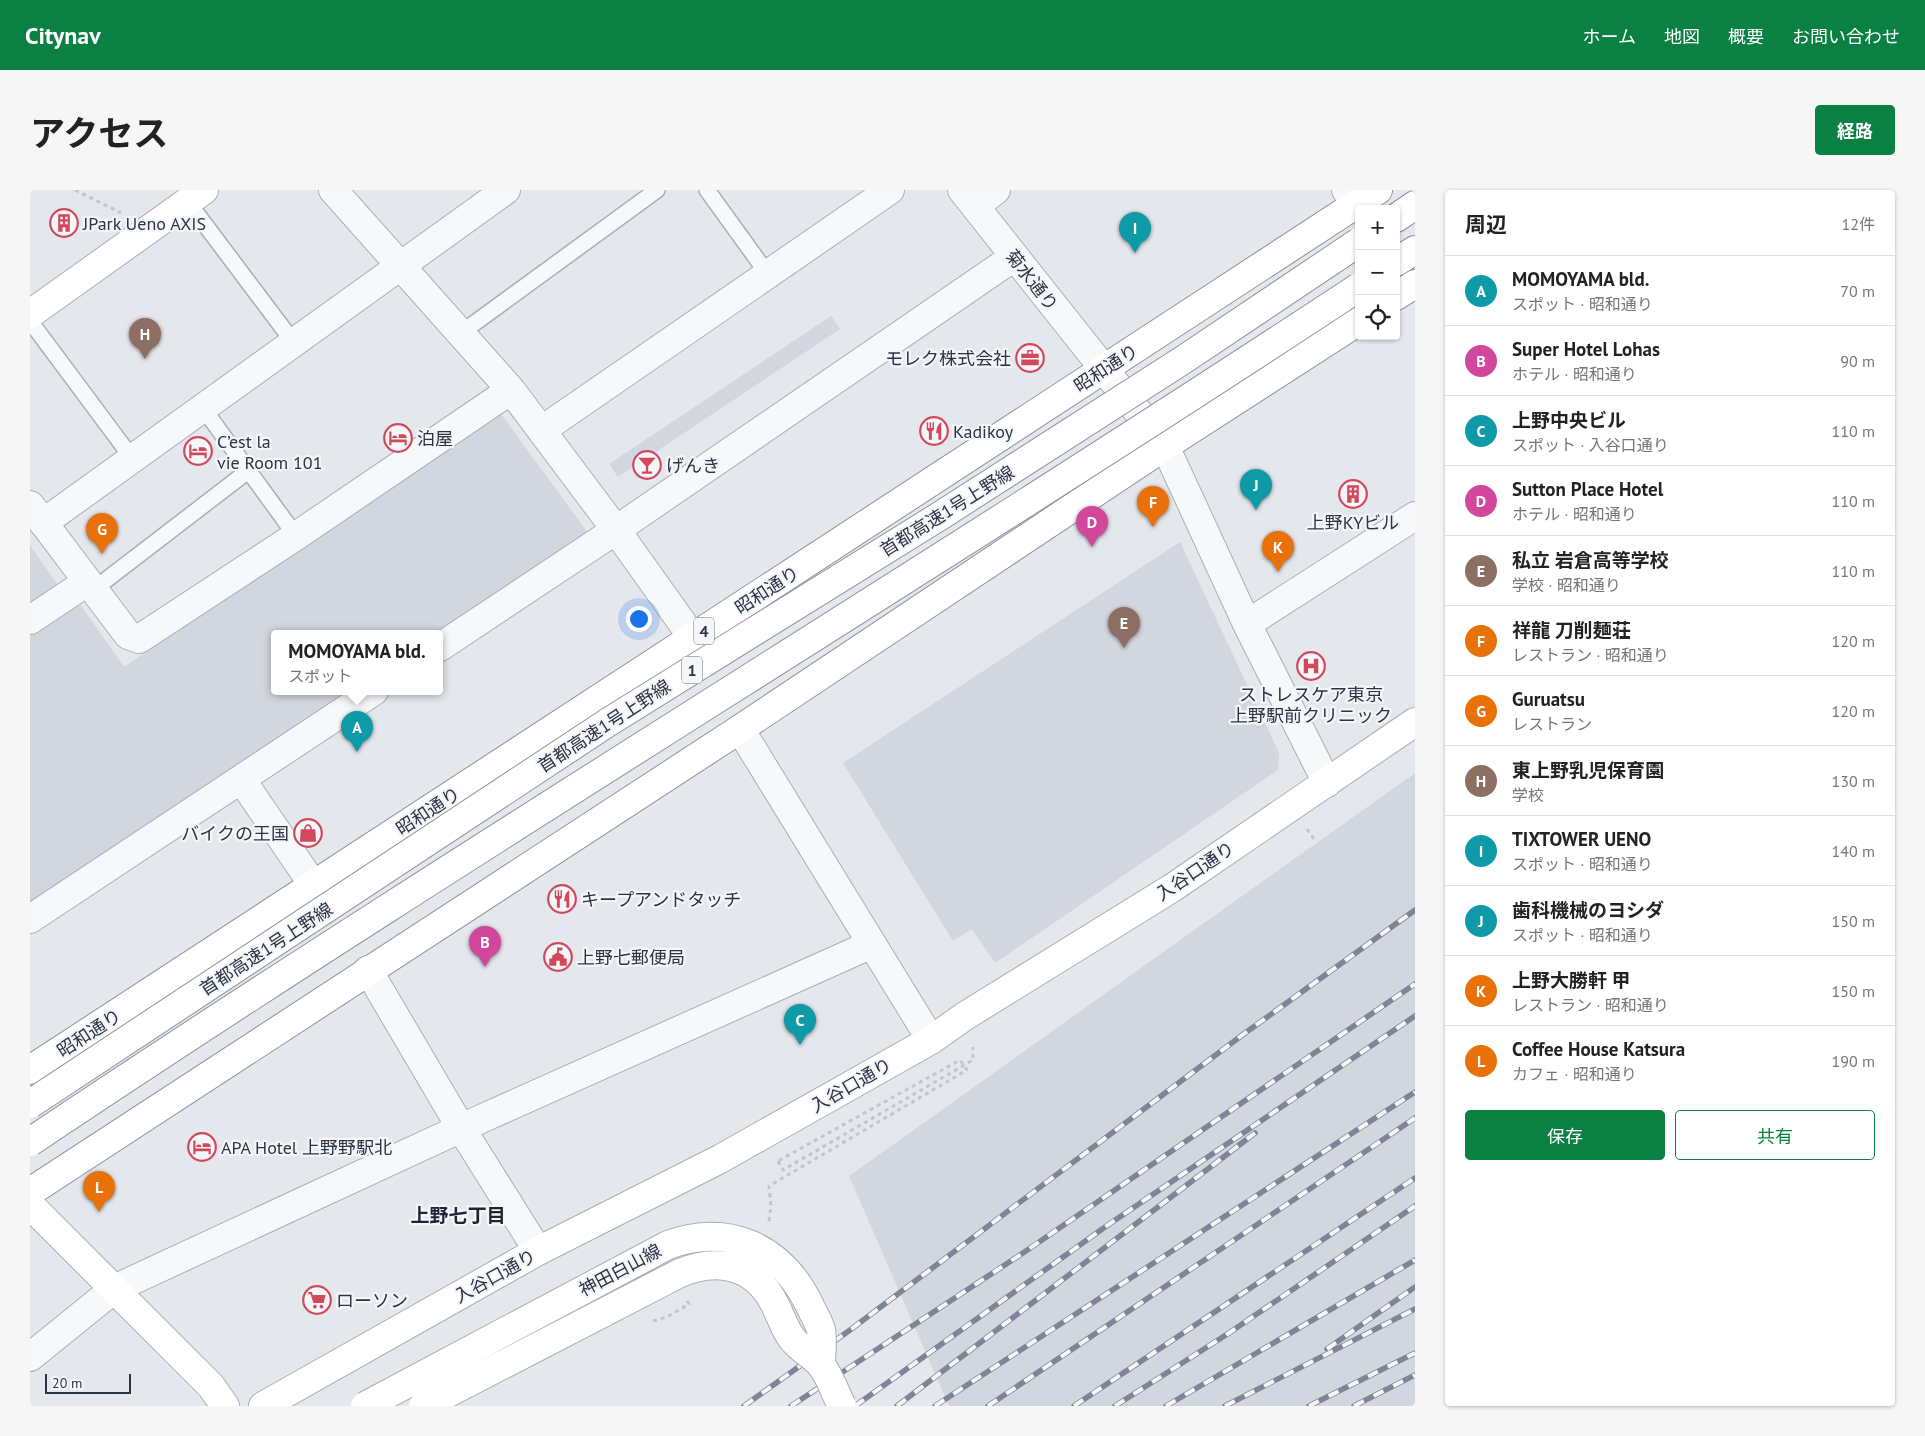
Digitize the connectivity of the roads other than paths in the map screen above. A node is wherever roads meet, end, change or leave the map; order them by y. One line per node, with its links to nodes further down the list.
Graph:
1 (333, 190): 17 (street)
2 (506, 190): 17 (street)
3 (657, 190): 25 (lane)
4 (707, 190): 18 (lane)
5 (890, 190): 18 (street)
6 (996, 190): 10 (street)
7 (1378, 190): 9 (main road, 昭和通り / 4)
8 (196, 196): 22 (main road); 26 (lane)
9 (1351, 197): 27 (main road, 昭和通り / 4)
10 (968, 198): 15 (street, 菊水通り)
11 (1415, 206): 12 (main road)
12 (1400, 215)
13 (1355, 245): 54 (main road, 首都高速1号上野線 / 1, bridge)
14 (1415, 250): 16 (main road)
15 (1014, 256): 27 (street, 菊水通り); 36 (street)
16 (1400, 259)
17 (402, 266): 25 (street); 26 (street)
18 (768, 273): 30 (street)
19 (1415, 284): 21 (main road)
20 (1355, 290): 56 (main road, 首都高速1号上野線 / 1, bridge)
21 (1398, 295)
22 (30, 314)
23 (30, 321): 32 (lane)
24 (1355, 324): 31 (main road)
25 (461, 332): 28 (street)
26 (294, 343): 29 (street)
27 (1103, 370): 31 (street, 菊水通り); 41 (main road, 昭和通り / 4)
28 (511, 390): 30 (street); 37 (street)
29 (203, 408): 32 (street); 33 (lane)
30 (542, 430): 36 (street)
31 (1165, 446): 40 (street, 菊水通り); 45 (main road)
32 (132, 458): 34 (street)
33 (248, 471): 37 (lane); 38 (lane)
34 (37, 514): 38 (street)
35 (1415, 516): 40 (street)
36 (616, 530): 41 (street); 42 (street)
37 (296, 536): 38 (street)
38 (90, 586): 39 (street)
39 (30, 620)
40 (1248, 624): 47 (street, 菊水通り)
41 (693, 638): 48 (main road, 昭和通り / 4)
42 (443, 645)
43 (368, 695): 46 (street)
44 (1415, 722): 47 (main road, 入谷口通り)
45 (740, 730): 50 (street); 51 (main road)
46 (241, 779): 48 (street); 49 (street)
47 (1327, 783): 52 (main road, 入谷口通り)
48 (314, 886): 53 (main road, 昭和通り / 4)
49 (30, 919)
50 (872, 944): 52 (street); 55 (street)
51 (368, 970): 55 (street); 57 (main road)
52 (931, 1040): 59 (main road, 入谷口通り)
53 (30, 1070)
54 (30, 1104)
55 (461, 1128): 59 (street); 60 (street)
56 (30, 1142)
57 (30, 1192)
58 (30, 1205): 60 (main road)
59 (538, 1251): 64 (main road, 入谷口通り)
60 (114, 1289): 61 (street); 63 (main road)
61 (30, 1357)
62 (821, 1365): 65 (main road, 神田白山線, bridge); 66 (main road, 神田白山線, bridge); 67 (main road, 神田白山線, bridge)
63 (225, 1406)
64 (263, 1406)
65 (364, 1406)
66 (423, 1406)
67 (842, 1406)

